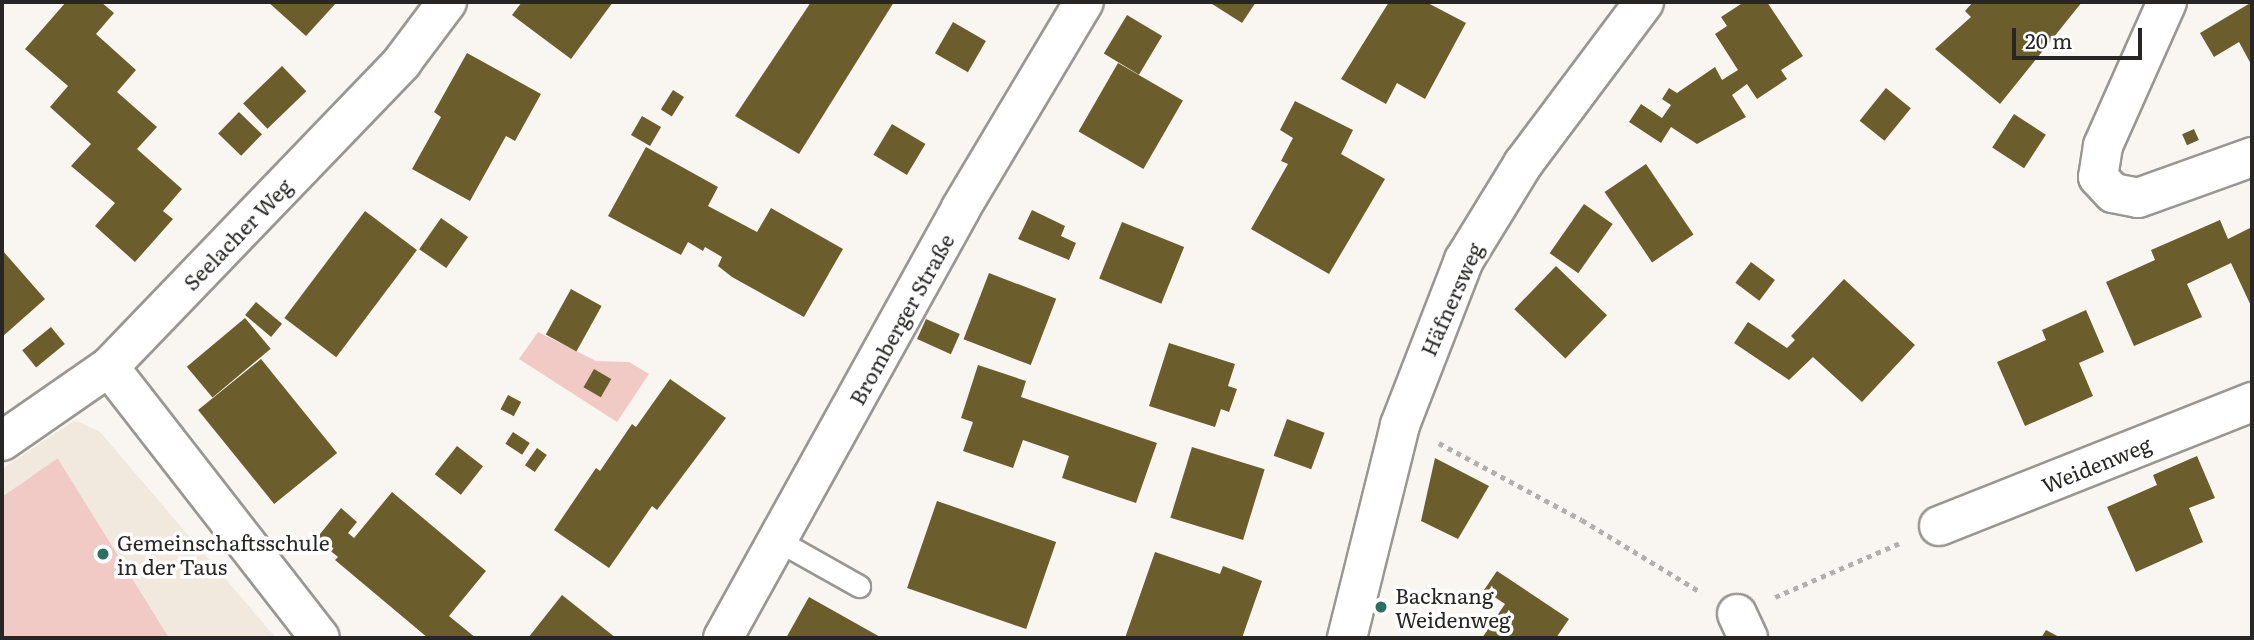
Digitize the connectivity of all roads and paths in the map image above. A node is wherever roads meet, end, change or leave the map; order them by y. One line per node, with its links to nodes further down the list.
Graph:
1 (447, 2): 6 (street, Seelacher Weg)
2 (1084, 2): 11 (street, Bromberger Straße)
3 (1644, 2): 16 (street, Häfnersweg)
4 (2167, 2): 5 (street)
5 (2252, 157)
6 (109, 367): 8 (street, Seelacher Weg); 14 (street)
7 (2252, 402): 10 (street, Weidenweg)
8 (2, 440)
9 (1476, 460): 13 (path)
10 (1939, 526): 13 (path)
11 (779, 541): 12 (lane); 15 (street, Bromberger Straße)
12 (859, 586)
13 (1742, 626)
14 (320, 638)
15 (723, 638)
16 (1347, 638)

